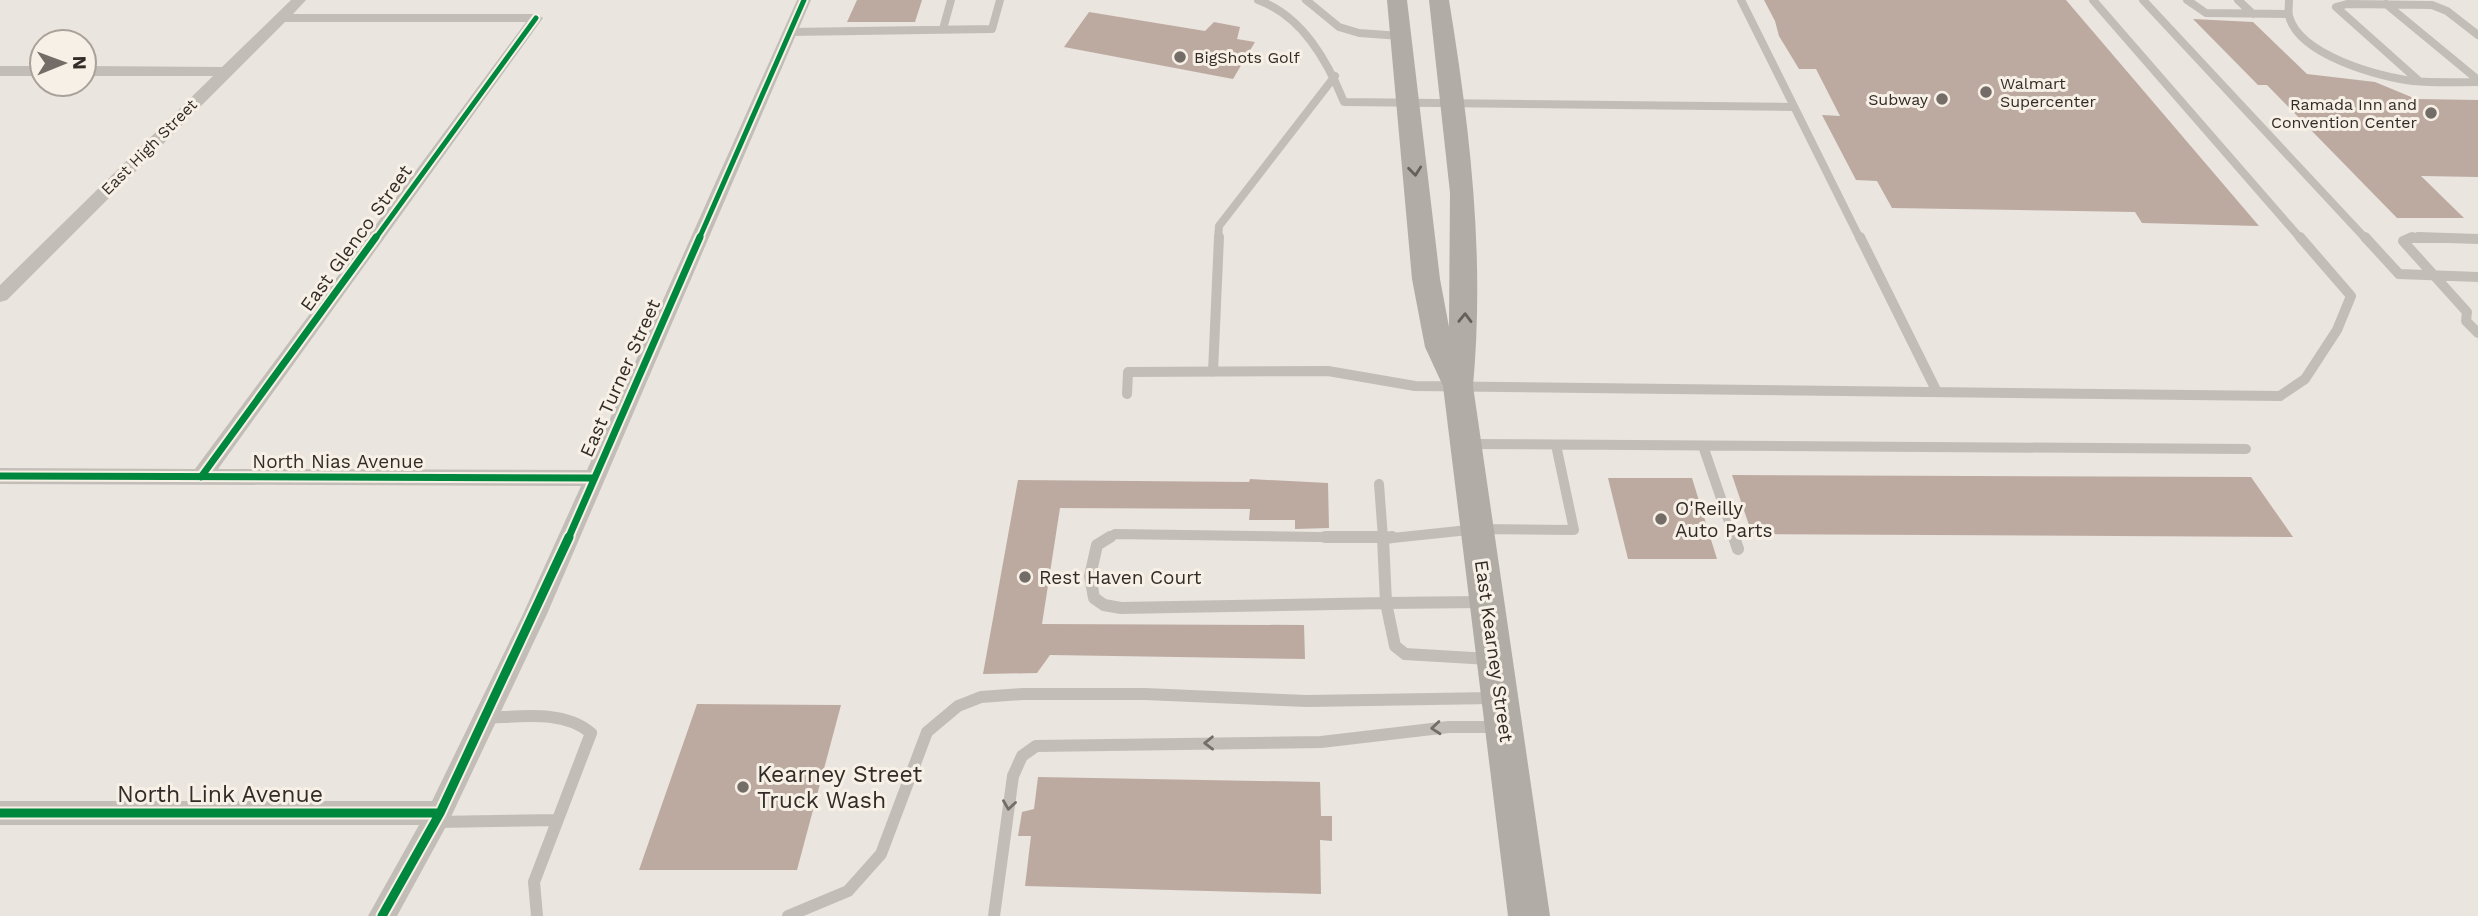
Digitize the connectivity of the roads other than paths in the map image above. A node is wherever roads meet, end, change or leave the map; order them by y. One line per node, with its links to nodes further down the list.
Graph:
1 (299, 0): 19 (street, East High Street)
2 (804, 0): 21 (street, East Turner Street)
3 (951, 0): 20 (lane)
4 (1000, 0): 20 (lane)
5 (1258, 0): 28 (lane)
6 (1306, 0): 23 (lane)
7 (1397, 0): 23 (main road, East Kearney Street)
8 (1439, 0): 29 (main road, East Kearney Street)
9 (1455, 0): 29 (main road)
10 (1741, 0): 34 (lane)
11 (2092, 0): 42 (lane)
12 (2143, 0): 36 (lane)
13 (2187, 0): 17 (lane)
14 (2238, 0): 17 (lane)
15 (2289, 0): 18 (lane)
16 (2386, 4): 22 (lane); 30 (lane); 31 (lane)
17 (2253, 14): 18 (lane)
18 (2288, 14): 30 (lane)
19 (282, 18): 27 (street, East High Street); 49 (street, East Glenco Street)
20 (943, 29): 21 (lane)
21 (790, 32): 50 (street, East Turner Street)
22 (2478, 35)
23 (1401, 36): 32 (main road, East Kearney Street)
24 (0, 71): 25 (street)
25 (28, 71)
26 (98, 71): 27 (street)
27 (224, 72): 38 (street, East High Street)
28 (1335, 76): 32 (lane); 40 (lane)
29 (1451, 78): 33 (main road, East Kearney Street)
30 (2419, 81): 31 (lane)
31 (2478, 81)
32 (1408, 103): 33 (lane); 41 (main road, East Kearney Street, one-way to 41)
33 (1454, 104): 34 (lane); 41 (main road, East Kearney Street, one-way to 33)
34 (1792, 107): 42 (lane)
35 (2478, 239): 36 (lane)
36 (2433, 276): 37 (lane); 39 (lane)
37 (2478, 277)
38 (0, 296)
39 (2478, 333)
40 (1213, 372): 41 (lane); 43 (lane)
41 (1458, 386): 42 (lane); 44 (main road, East Kearney Street)
42 (1937, 392)
43 (1127, 394)
44 (1466, 444): 45 (lane); 52 (main road, East Kearney Street)
45 (1556, 445): 46 (lane); 52 (lane)
46 (1703, 446): 47 (lane); 54 (lane)
47 (2246, 449)
48 (0, 475): 49 (street, North Nias Avenue)
49 (201, 477): 50 (street, North Nias Avenue)
50 (592, 478): 59 (street, East Turner Street)
51 (1379, 484): 53 (lane)
52 (1478, 529): 53 (lane); 55 (main road, East Kearney Street)
53 (1383, 538): 56 (lane); 56 (lane)
54 (1738, 549)
55 (1488, 602): 56 (lane); 57 (main road, East Kearney Street)
56 (1386, 603): 57 (lane)
57 (1495, 659): 58 (main road, East Kearney Street)
58 (1502, 713): 65 (lane); 66 (lane, one-way to 66); 67 (main road, East Kearney Street)
59 (485, 718): 61 (street, East Turner Street); 62 (lane)
60 (0, 813): 61 (street, North Link Avenue)
61 (438, 818): 62 (lane); 63 (street, East Turner Street)
62 (557, 820): 64 (lane)
63 (382, 916)
64 (537, 916)
65 (788, 916)
66 (994, 916)
67 (1529, 916)

